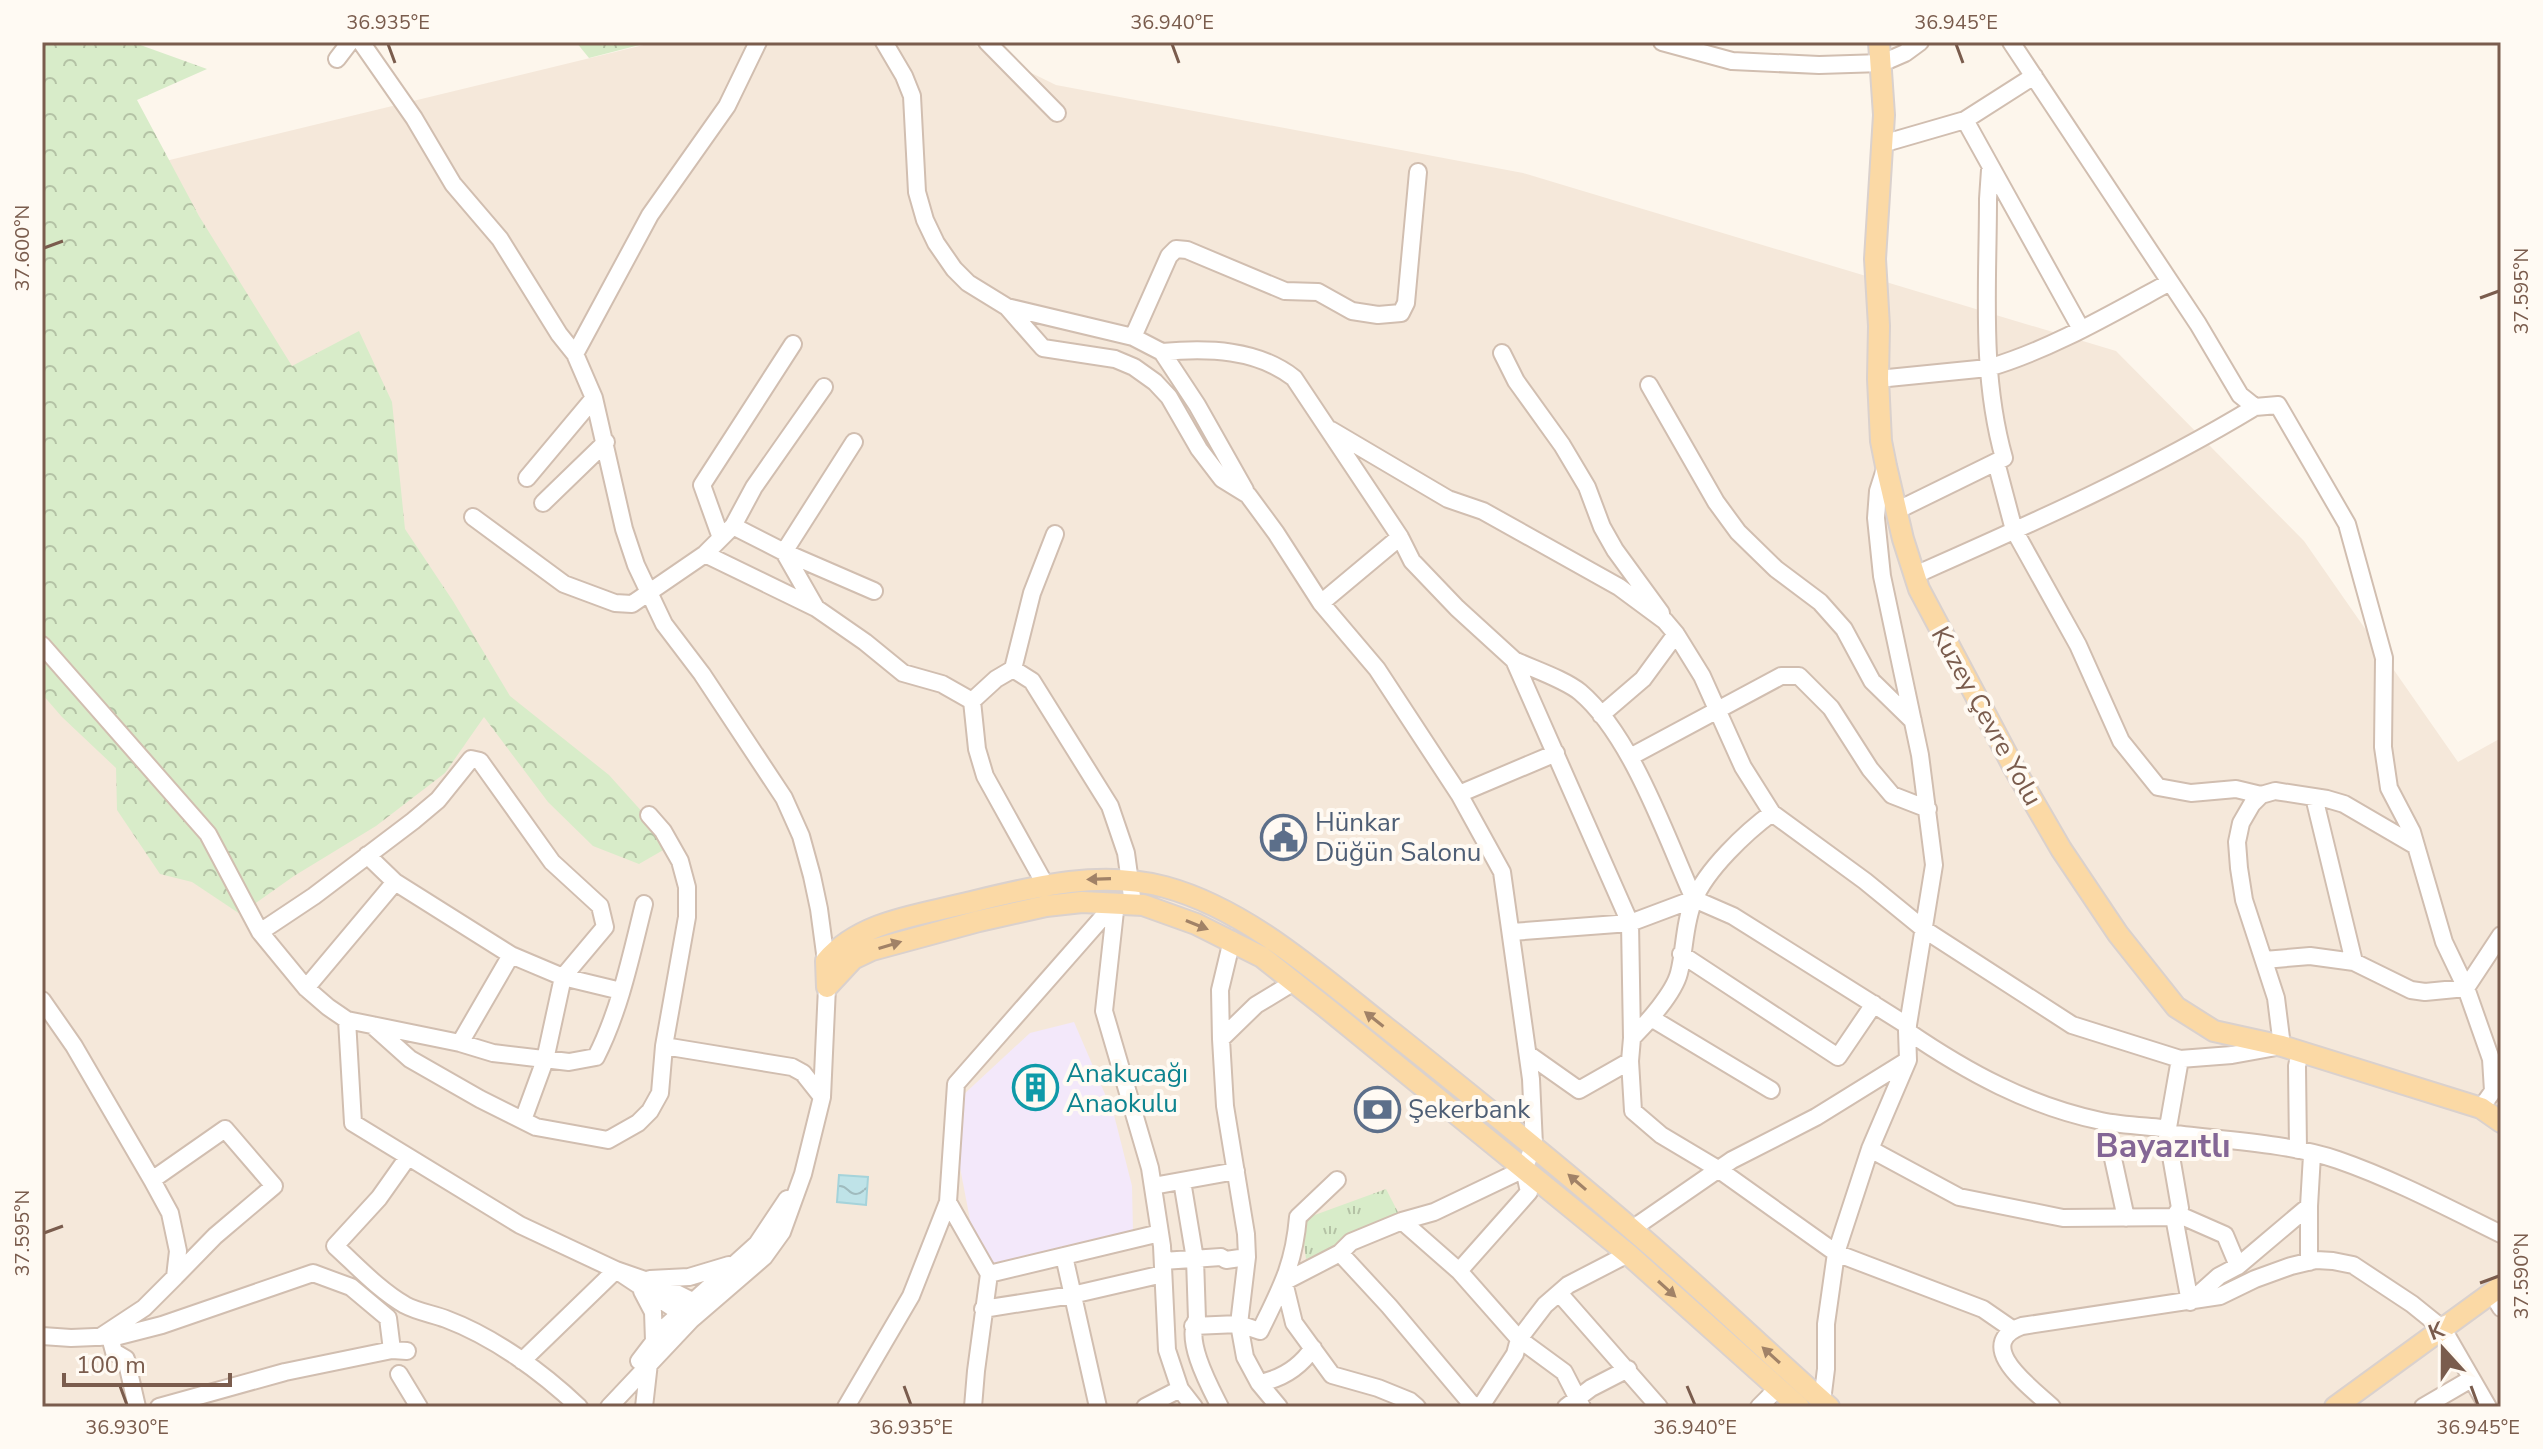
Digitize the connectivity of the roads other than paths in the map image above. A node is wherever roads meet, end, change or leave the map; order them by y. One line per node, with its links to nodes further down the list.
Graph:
1 (350, 42): 10 (street)
2 (361, 42): 25 (street)
3 (758, 42): 25 (street)
4 (884, 42): 19 (street)
5 (987, 42): 13 (street)
6 (1662, 42): 11 (street)
7 (1879, 42): 11 (main road, Kuzey Çevre Yolu)
8 (1920, 42): 11 (street)
9 (2011, 42): 12 (street)
10 (337, 59)
11 (1882, 63): 15 (main road, Kuzey Çevre Yolu)
12 (2034, 76): 14 (street); 18 (street)
13 (1057, 113)
14 (1965, 120): 15 (street); 16 (street)
15 (1882, 144): 27 (main road, Kuzey Çevre Yolu)
16 (1990, 170): 20 (street); 26 (street)
17 (1418, 172): 21 (street)
18 (2170, 282): 20 (street); 31 (street)
19 (1007, 307): 21 (street); 38 (street)
20 (2081, 329): 26 (street)
21 (1133, 337): 23 (street)
22 (793, 344): 43 (street)
23 (1162, 352): 32 (street); 38 (street)
24 (1502, 353): 53 (street)
25 (575, 354): 30 (street)
26 (1988, 368): 27 (street); 35 (street)
27 (1878, 379): 36 (main road, Kuzey Çevre Yolu)
28 (1649, 385): 60 (street)
29 (824, 387): 43 (street)
30 (594, 398): 33 (street); 37 (street)
31 (2255, 407): 42 (street); 69 (street)
32 (1331, 430): 45 (street); 53 (street)
33 (606, 442): 39 (street); 49 (street)
34 (854, 442): 46 (street)
35 (1996, 462): 40 (street); 42 (street)
36 (1886, 466): 40 (main road, Kuzey Çevre Yolu); 60 (street)
37 (527, 478)
38 (1248, 495): 51 (street)
39 (543, 503)
40 (1896, 511): 48 (main road, Kuzey Çevre Yolu)
41 (473, 517): 49 (street)
42 (2014, 530): 48 (street); 64 (street)
43 (727, 532): 46 (street); 47 (street)
44 (1055, 534): 56 (street)
45 (1400, 537): 51 (street); 55 (street)
46 (784, 552): 50 (street); 52 (street)
47 (705, 554): 49 (street); 52 (street)
48 (1915, 575): 104 (main road, Kuzey Çevre Yolu)
49 (648, 591): 86 (street)
50 (874, 591)
51 (1321, 603): 63 (street)
52 (816, 608): 57 (street)
53 (1671, 628): 58 (street); 59 (street)
54 (42, 645): 79 (street)
55 (1514, 660): 59 (street); 61 (street)
56 (1013, 669): 57 (street); 71 (street)
57 (972, 701): 73 (street)
58 (1718, 712): 62 (street); 66 (street); 67 (street)
59 (1601, 715): 62 (street)
60 (1913, 721): 66 (street)
61 (1556, 753): 63 (street); 77 (street)
62 (1630, 757): 74 (street)
63 (1459, 794): 80 (street)
64 (2261, 795): 65 (street); 85 (street)
65 (2314, 797): 69 (street); 87 (street)
66 (1928, 809): 78 (street)
67 (1772, 813): 74 (street); 78 (street)
68 (649, 815): 103 (street)
69 (2416, 846): 92 (street)
70 (367, 855): 72 (street); 79 (street); 88 (street)
71 (1130, 880): 73 (main road, one-way to 73); 75 (street); 116 (main road, one-way to 71)
72 (395, 882): 84 (street); 91 (street)
73 (1046, 886): 86 (main road)
74 (1694, 899): 77 (street); 83 (street); 95 (street)
75 (1124, 903): 82 (main road, one-way to 82); 90 (main road, one-way to 75); 127 (street); 128 (street)
76 (644, 904): 93 (street)
77 (1630, 923): 80 (street); 100 (street)
78 (1925, 930): 99 (street); 106 (street)
79 (260, 932): 91 (street)
80 (1512, 932): 105 (street)
81 (2501, 935): 92 (street)
82 (1232, 940): 89 (main road); 101 (street)
83 (1681, 954): 95 (street); 96 (street)
84 (511, 955): 88 (street); 102 (street)
85 (2264, 960): 87 (street); 104 (street)
86 (826, 961): 90 (main road)
87 (2354, 962): 92 (street)
88 (563, 977): 93 (street); 107 (street)
89 (1294, 982): 101 (street); 120 (main road)
90 (827, 987): 111 (street)
91 (306, 988): 97 (street)
92 (2466, 988): 112 (street)
93 (621, 991): 107 (street)
94 (42, 1000): 124 (street)
95 (1874, 1004): 99 (street)
96 (1651, 1018): 100 (street); 110 (street)
97 (347, 1020): 98 (street); 119 (street)
98 (368, 1023): 102 (street); 113 (street)
99 (1908, 1029): 108 (street); 114 (street)
100 (1632, 1038): 109 (street)
101 (1221, 1039): 122 (street)
102 (460, 1043): 107 (street)
103 (664, 1046): 111 (street); 113 (street)
104 (2291, 1049): 106 (street); 112 (main road, Kuzey Çevre Yolu); 118 (street)
105 (1528, 1054): 109 (street); 116 (street)
106 (2180, 1059): 115 (street)
107 (545, 1060): 113 (street)
108 (1908, 1060): 117 (street); 121 (street)
109 (1630, 1061): 121 (street)
110 (1771, 1090)
111 (822, 1097): 123 (street)
112 (2494, 1116)
113 (523, 1120)
114 (2105, 1122): 115 (street); 131 (street)
115 (2167, 1133): 118 (street); 130 (street)
116 (1534, 1145): 120 (street); 133 (main road, one-way to 116)
117 (1870, 1149): 131 (street); 137 (street)
118 (2305, 1152): 129 (street); 135 (street)
119 (408, 1157): 146 (street); 167 (street)
120 (1524, 1169): 132 (street); 138 (main road); 147 (street)
121 (1718, 1169): 133 (street); 137 (street)
122 (1236, 1171): 126 (street); 140 (street)
123 (803, 1174): 142 (street); 157 (street)
124 (152, 1180): 149 (street); 149 (street)
125 (1337, 1180): 151 (street)
126 (1182, 1181): 127 (street); 141 (street)
127 (1153, 1186): 134 (street)
128 (948, 1202): 148 (street); 185 (street)
129 (2309, 1206): 143 (street); 144 (street)
130 (2174, 1217): 131 (street); 144 (street); 155 (street)
131 (2126, 1218)
132 (1402, 1221): 136 (street); 147 (street)
133 (1632, 1229): 178 (main road, one-way to 133)
134 (1160, 1233): 139 (street); 145 (street)
135 (2501, 1234)
136 (1340, 1253): 151 (street); 176 (street)
137 (1836, 1253): 160 (street); 178 (street)
138 (1628, 1254): 152 (street); 173 (main road, one-way to 173)
139 (1064, 1256): 148 (street); 153 (street)
140 (1247, 1257): 141 (street); 158 (street)
141 (1195, 1259): 145 (street); 159 (street)
142 (738, 1261): 150 (street); 157 (street)
143 (2309, 1262): 155 (street); 161 (street)
144 (2238, 1266): 155 (street)
145 (1163, 1268): 153 (street); 174 (street)
146 (616, 1270): 150 (street); 167 (street)
147 (1459, 1271): 164 (street)
148 (989, 1274): 156 (street)
149 (175, 1277): 163 (street)
150 (639, 1281): 157 (street); 165 (street)
151 (1284, 1282): 158 (street); 166 (street)
152 (1559, 1293): 164 (street); 169 (street)
153 (1072, 1295): 156 (street); 187 (street)
154 (2498, 1296): 161 (main road)
155 (2190, 1302): 160 (street)
156 (983, 1309): 186 (street)
157 (692, 1311): 165 (street); 168 (street)
158 (1239, 1324): 159 (street); 172 (street)
159 (1193, 1326): 190 (street)
160 (2012, 1329): 195 (street)
161 (2443, 1329): 171 (street); 196 (main road)
162 (42, 1336): 163 (street)
163 (105, 1337): 180 (street); 181 (street)
164 (1519, 1339): 176 (street); 177 (street)
165 (654, 1341): 175 (street)
166 (1313, 1348): 172 (street); 192 (street)
167 (522, 1361): 183 (street)
168 (649, 1363): 175 (street); 184 (street)
169 (1628, 1369): 177 (street); 179 (street)
170 (399, 1374): 182 (street)
171 (2471, 1379): 197 (street); 198 (street)
172 (1259, 1383): 191 (street)
173 (1778, 1388): 193 (street); 194 (main road)
174 (1180, 1389): 188 (street); 189 (street)
175 (611, 1404)
176 (1482, 1404)
177 (1575, 1404)
178 (1826, 1404)
179 (1657, 1406)
180 (137, 1407)
181 (159, 1407)
182 (419, 1407)
183 (579, 1407)
184 (644, 1407)
185 (846, 1407)
186 (973, 1407)
187 (1098, 1407)
188 (1145, 1407)
189 (1194, 1407)
190 (1220, 1407)
191 (1279, 1407)
192 (1417, 1407)
193 (1759, 1407)
194 (1799, 1407)
195 (2052, 1407)
196 (2335, 1407)
197 (2423, 1407)
198 (2488, 1407)

